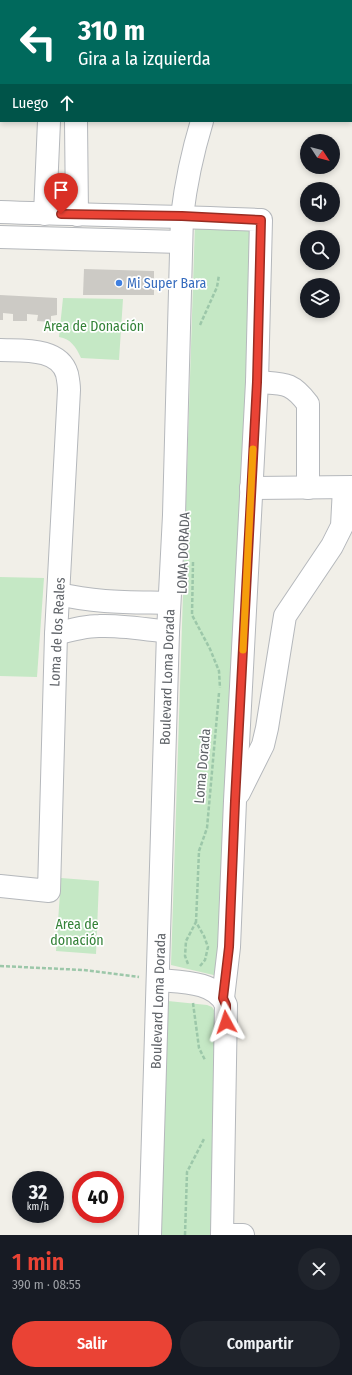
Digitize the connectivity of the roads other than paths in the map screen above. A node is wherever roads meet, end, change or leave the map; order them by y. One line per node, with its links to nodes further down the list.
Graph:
1 (49, 122): 5 (street)
2 (76, 122): 6 (street)
3 (202, 122): 7 (street, Boulevard Loma Dorada)
4 (0, 212): 5 (street)
5 (45, 214): 6 (street)
6 (77, 215): 7 (street)
7 (182, 216): 9 (street, Boulevard Loma Dorada); 11 (street)
8 (0, 237): 9 (street)
9 (181, 242): 16 (street, Boulevard Loma Dorada)
10 (0, 350): 15 (street, Loma de los Reales)
11 (257, 382): 13 (street); 14 (street)
12 (348, 487): 14 (street); 19 (street)
13 (251, 488): 14 (street); 19 (street)
14 (308, 488)
15 (59, 594): 16 (street); 18 (street, Loma de los Reales)
16 (170, 603): 17 (street, Boulevard Loma Dorada)
17 (168, 632): 18 (street); 21 (street, Boulevard Loma Dorada)
18 (56, 634): 20 (street, Loma de los Reales)
19 (235, 801): 22 (street)
20 (0, 886)
21 (159, 980): 22 (street); 23 (street, Boulevard Loma Dorada)
22 (224, 1001): 24 (street)
23 (150, 1235)
24 (222, 1235): 25 (street)
25 (243, 1235)

